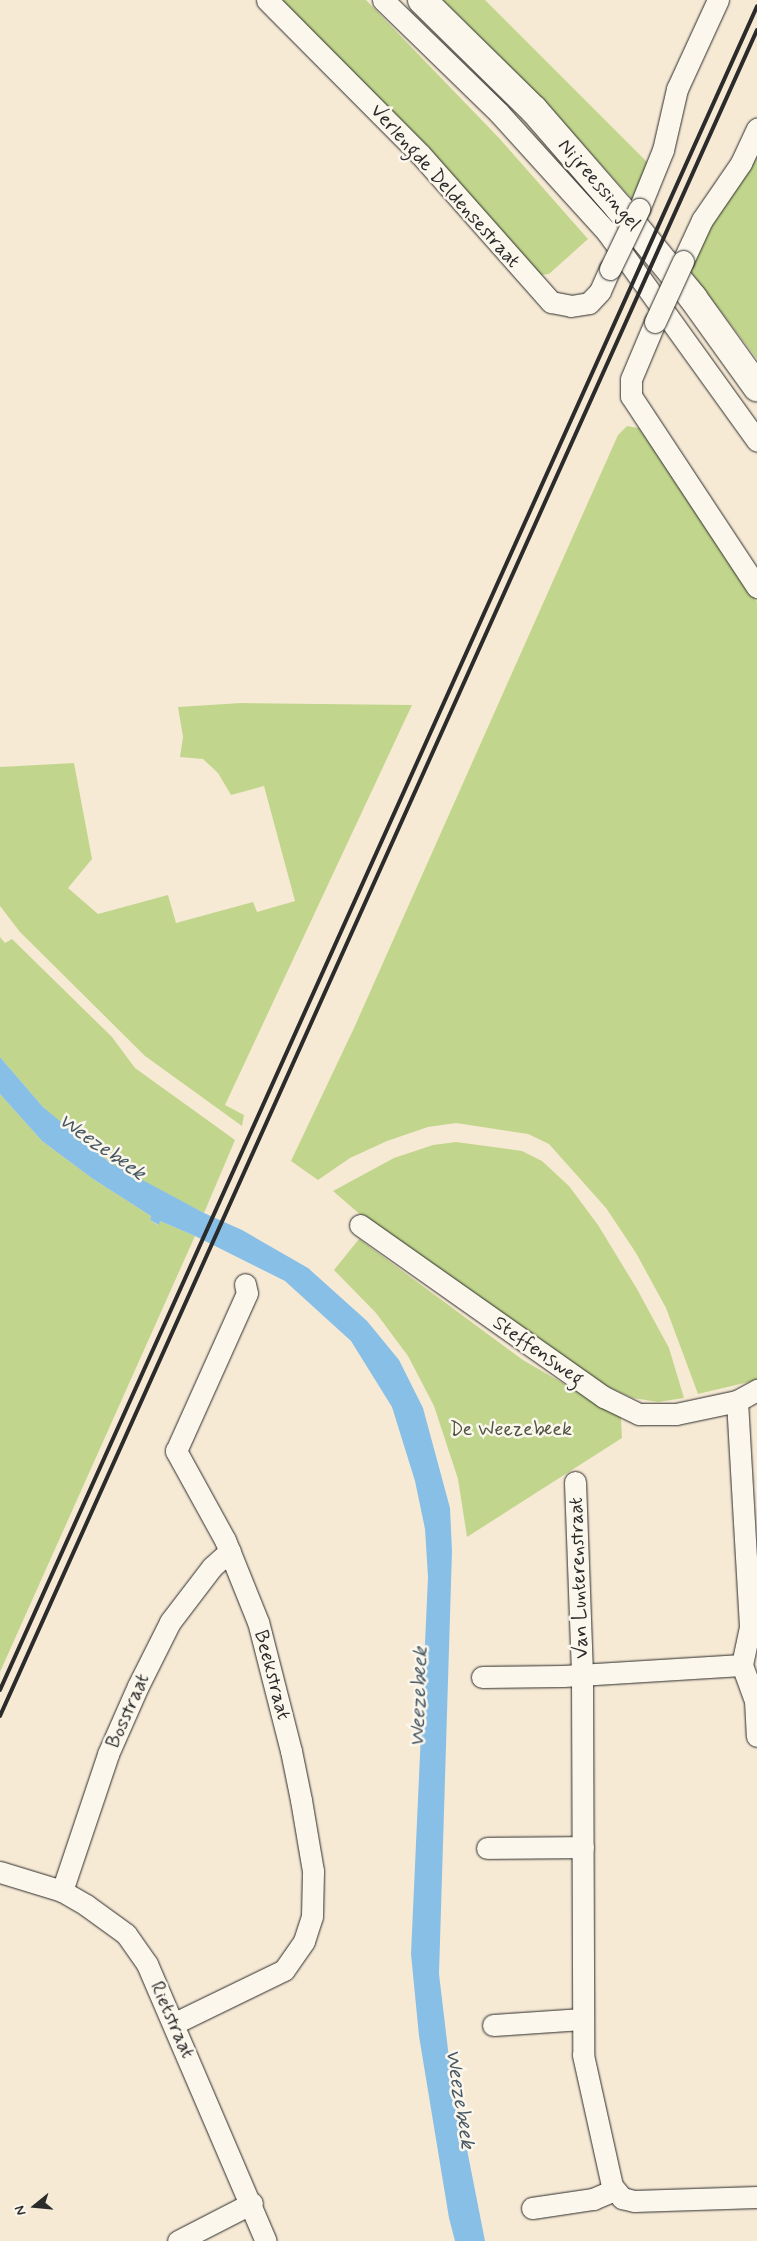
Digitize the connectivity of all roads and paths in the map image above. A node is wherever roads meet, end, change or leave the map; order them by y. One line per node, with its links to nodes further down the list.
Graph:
1 (267, 0): 4 (street, Verlengde Deldensestraat, bridge)
2 (383, 0): 7 (street)
3 (422, 0): 6 (main road, Nijreessingel)
4 (718, 0)
5 (757, 128): 8 (street, bridge)
6 (757, 387)
7 (757, 441)
8 (757, 587)
9 (360, 1225): 12 (street, Steffensweg)
10 (245, 1284): 14 (street, Beekstraat)
11 (757, 1390): 12 (street, Steffensweg)
12 (737, 1400): 15 (street)
13 (575, 1482): 16 (street, Van Lunterenstraat)
14 (230, 1552): 22 (street, Bosstraat); 24 (street, Beekstraat)
15 (742, 1665): 16 (street, Van Lunterenstraat); 18 (street)
16 (582, 1674): 17 (street, Van Lunterenstraat); 19 (street, Van Lunterenstraat)
17 (482, 1676)
18 (757, 1736)
19 (583, 1847): 20 (street); 23 (street, Van Lunterenstraat)
20 (487, 1848)
21 (0, 1872): 22 (street, Rietstraat)
22 (62, 1891): 24 (street, Rietstraat)
23 (583, 2018): 25 (street); 26 (street, Van Lunterenstraat)
24 (174, 2023): 28 (street, Rietstraat)
25 (493, 2025)
26 (614, 2190): 27 (street); 29 (street)
27 (757, 2197)
28 (252, 2203): 30 (street); 31 (street, Rietstraat)
29 (532, 2208)
30 (178, 2241)
31 (266, 2241)

